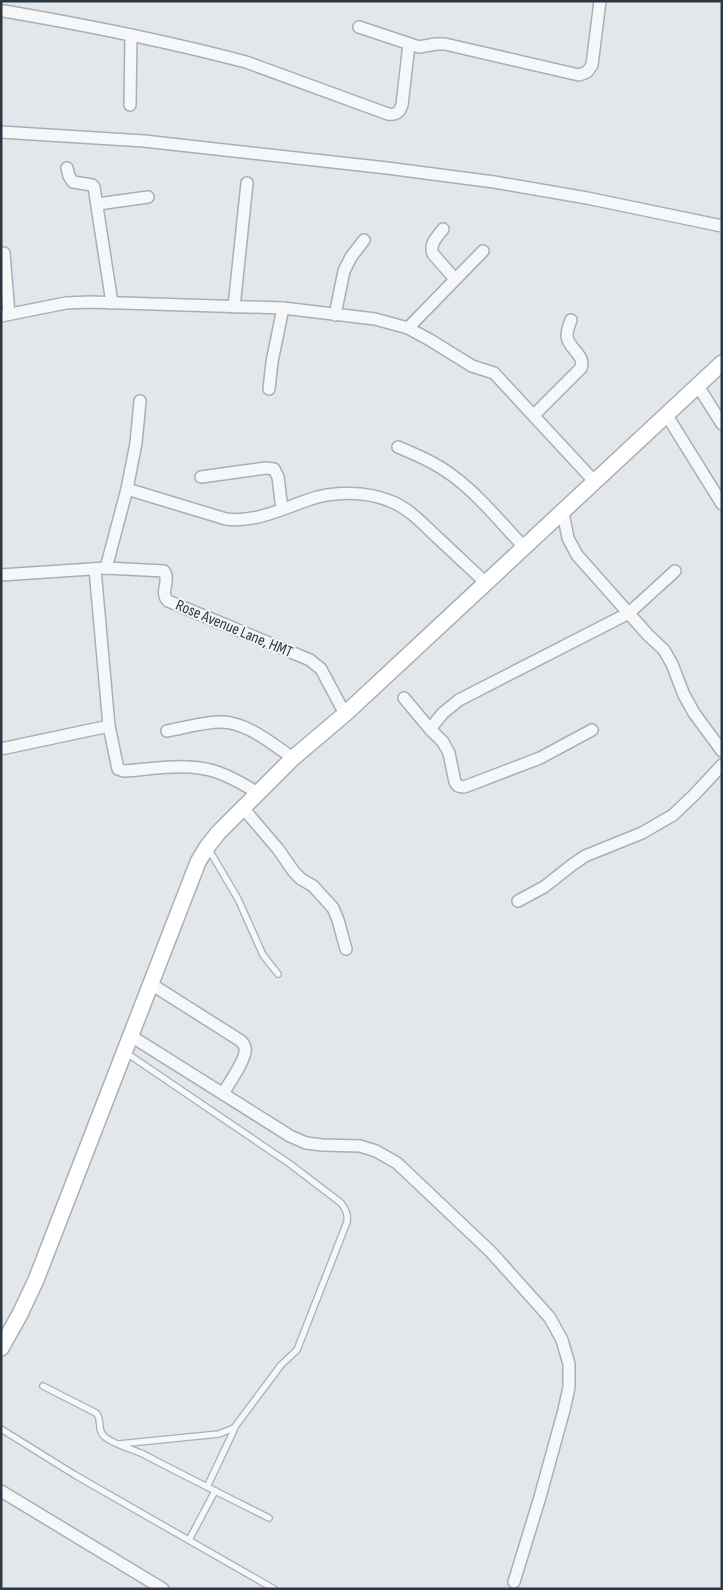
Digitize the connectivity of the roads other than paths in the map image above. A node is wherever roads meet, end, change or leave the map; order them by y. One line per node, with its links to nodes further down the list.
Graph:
1 (600, 1): 5 (street)
2 (5, 10): 4 (street)
3 (360, 27): 5 (street)
4 (131, 35): 5 (street); 6 (street)
5 (409, 44)
6 (130, 105)
7 (1, 132): 12 (street)
8 (68, 168): 11 (street)
9 (247, 183): 19 (street)
10 (148, 197): 11 (street)
11 (98, 204): 18 (street)
12 (722, 226)
13 (443, 229): 17 (street)
14 (364, 240): 22 (street)
15 (483, 251): 17 (street)
16 (4, 254): 21 (street)
17 (455, 279): 24 (street)
18 (112, 303): 19 (street); 21 (street)
19 (234, 307): 20 (street)
20 (283, 308): 22 (street); 27 (street)
21 (5, 315)
22 (335, 315): 24 (street)
23 (571, 320): 30 (street)
24 (408, 328): 30 (street)
25 (722, 363): 26 (street)
26 (698, 386): 29 (street); 31 (street)
27 (269, 389)
28 (140, 401): 35 (street)
29 (666, 414): 34 (street); 36 (street)
30 (534, 415): 34 (street)
31 (722, 424)
32 (398, 447): 39 (street)
33 (202, 477): 37 (street)
34 (595, 482): 38 (street)
35 (126, 489): 37 (street); 40 (street)
36 (722, 504)
37 (282, 509): 43 (street)
38 (563, 512): 39 (street); 44 (street)
39 (524, 547): 43 (street)
40 (100, 569): 42 (street, Rose Avenue Lane, HMT); 46 (street, Rose Avenue Lane, HMT); 47 (street)
41 (675, 571): 44 (street)
42 (1, 575)
43 (486, 583): 46 (street)
44 (628, 613): 48 (street); 52 (street)
45 (404, 698): 48 (street)
46 (345, 714): 53 (street)
47 (109, 726): 51 (street); 55 (street)
48 (430, 729): 49 (street)
49 (592, 730)
50 (167, 731): 53 (street)
51 (1, 749)
52 (722, 752)
53 (293, 758): 55 (street)
54 (722, 764): 58 (street)
55 (258, 793): 56 (street)
56 (243, 808): 57 (street); 59 (street)
57 (207, 847): 60 (lane); 61 (street)
58 (518, 901)
59 (346, 949)
60 (278, 974)
61 (151, 984): 62 (street); 64 (street)
62 (131, 1036): 63 (street); 64 (street)
63 (125, 1052): 65 (street); 67 (lane)
64 (223, 1094): 75 (street)
65 (2, 1344)
66 (43, 1386): 69 (lane)
67 (234, 1428): 69 (lane); 70 (lane)
68 (1, 1429): 74 (lane)
69 (119, 1444): 70 (lane)
70 (207, 1487): 72 (lane)
71 (1, 1491): 76 (street)
72 (215, 1491): 73 (lane); 74 (lane)
73 (270, 1518)
74 (189, 1540): 77 (lane)
75 (514, 1582)
76 (162, 1589)
77 (274, 1589)

